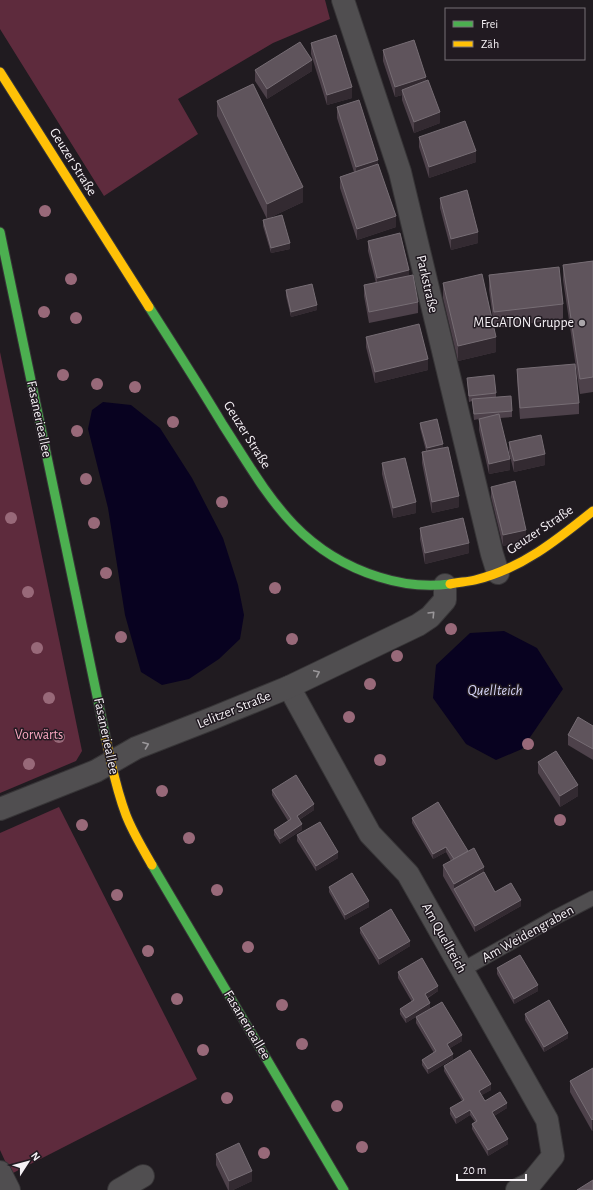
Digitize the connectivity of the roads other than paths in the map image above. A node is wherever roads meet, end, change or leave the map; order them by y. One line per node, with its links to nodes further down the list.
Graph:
1 (343, 0): 5 (street, Parkstraße)
2 (2, 81): 6 (street, Geuzer Straße)
3 (0, 232): 8 (street, Fasanerieallee)
4 (593, 511): 5 (street, Geuzer Straße)
5 (498, 572): 6 (street, Geuzer Straße)
6 (445, 585): 7 (street, Lelitzer Straße, one-way to 6)
7 (289, 687): 8 (street, Lelitzer Straße, one-way to 7); 11 (street, Am Quellteich)
8 (111, 763): 9 (street, Lelitzer Straße); 16 (street, Fasanerieallee)
9 (0, 809)
10 (593, 898): 11 (lane, Am Weidengraben)
11 (462, 970): 17 (street, Am Quellteich)
12 (0, 1172): 14 (street)
13 (143, 1176): 15 (street)
14 (9, 1190)
15 (119, 1190)
16 (344, 1190)
17 (517, 1190)

